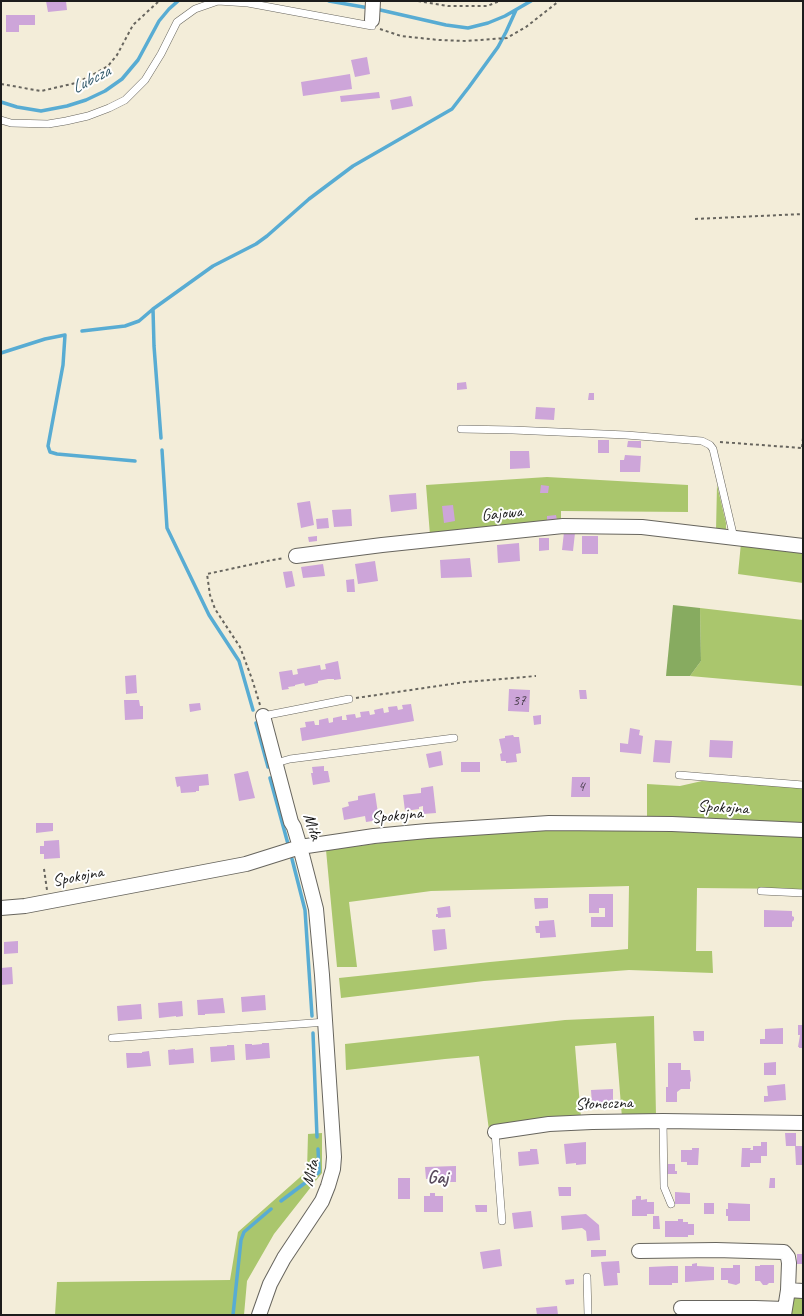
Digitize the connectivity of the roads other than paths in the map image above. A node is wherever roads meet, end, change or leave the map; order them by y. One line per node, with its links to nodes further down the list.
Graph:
1 (373, 1): 2 (street)
2 (372, 23): 3 (lane)
3 (1, 120)
4 (461, 429): 5 (lane)
5 (734, 538): 6 (street, Gajowa); 7 (street, Gajowa)
6 (803, 546)
7 (296, 556)
8 (349, 699): 9 (lane)
9 (264, 716): 11 (street, Miła)
10 (454, 738): 11 (lane)
11 (276, 764): 15 (street, Miła)
12 (680, 775): 13 (lane)
13 (803, 785)
14 (803, 830): 15 (street, Spokojna)
15 (300, 847): 18 (street, Spokojna); 19 (street, Miła)
16 (761, 891): 17 (lane)
17 (803, 893)
18 (1, 908)
19 (326, 1022): 20 (lane); 32 (street, Miła)
20 (112, 1038)
21 (664, 1121): 22 (street, Słoneczna); 23 (street, Słoneczna); 24 (lane)
22 (803, 1123)
23 (495, 1132): 25 (lane, Słoneczna)
24 (671, 1204)
25 (502, 1220)
26 (639, 1251): 28 (street)
27 (587, 1277): 33 (lane)
28 (788, 1290): 29 (street); 31 (street)
29 (803, 1291)
30 (681, 1308): 31 (street)
31 (785, 1312)
32 (259, 1315)
33 (588, 1315)

